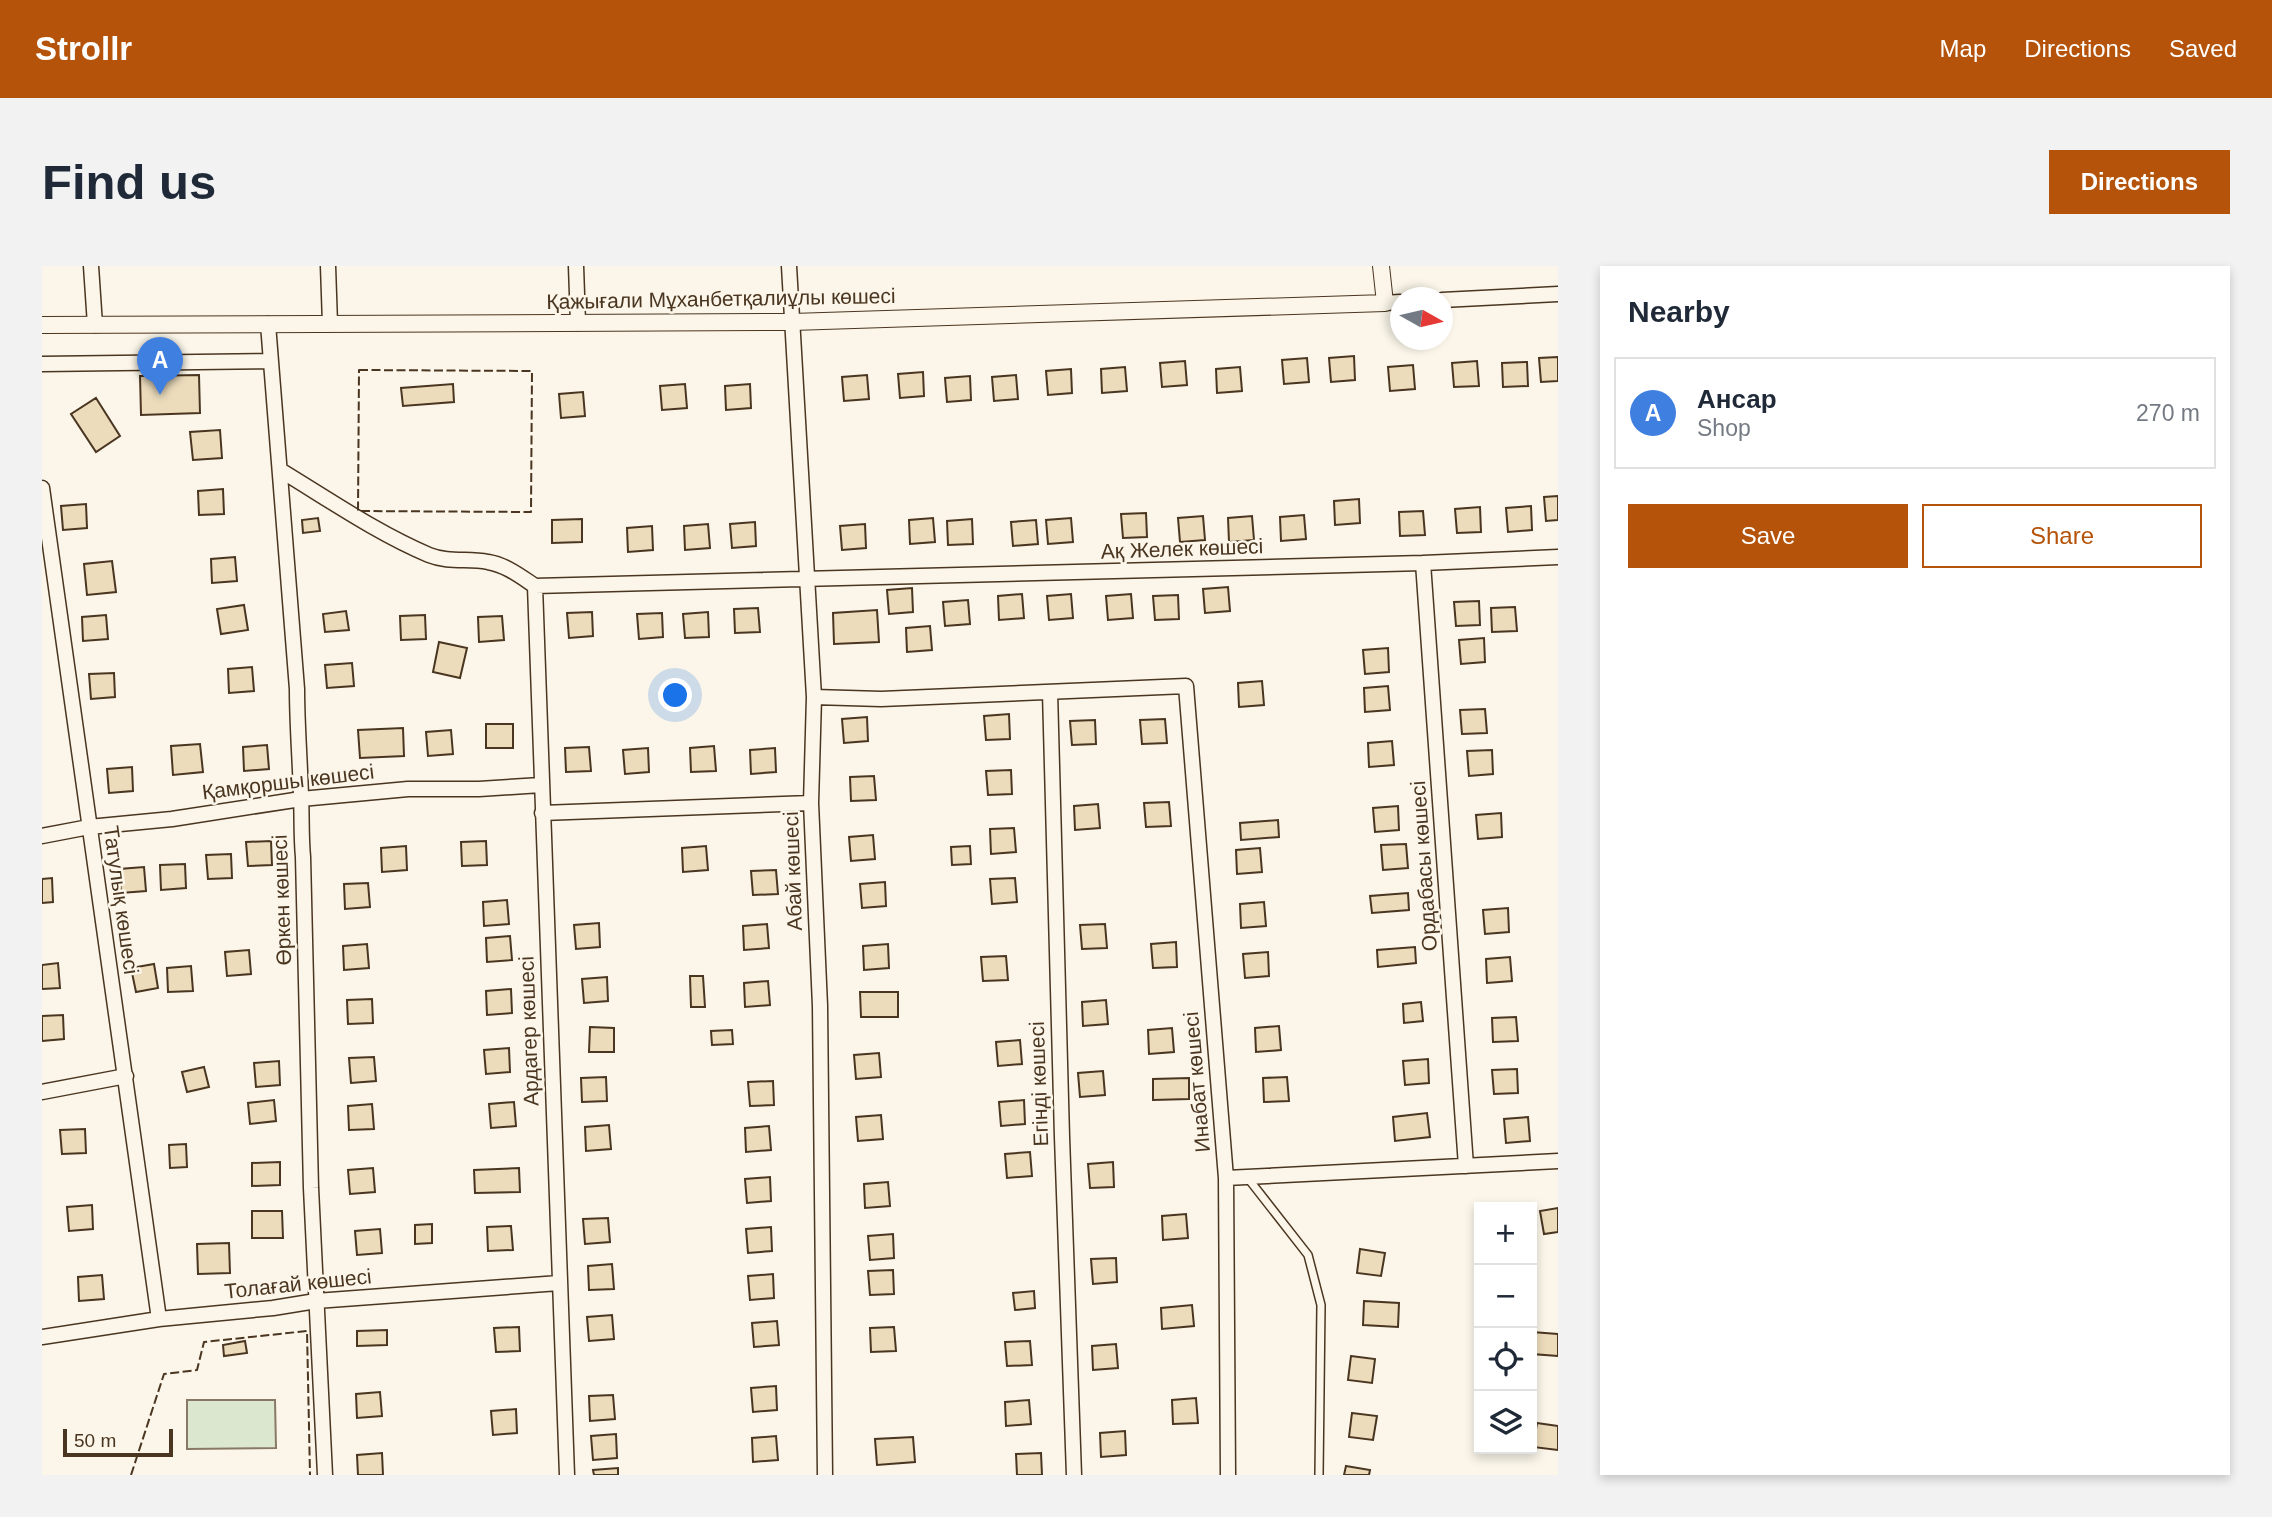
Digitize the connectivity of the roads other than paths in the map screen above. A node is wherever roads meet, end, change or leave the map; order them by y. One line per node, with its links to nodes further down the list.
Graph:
1 (91, 266): 15 (street)
2 (328, 266): 13 (street)
3 (576, 266): 11 (street)
4 (789, 266): 10 (street, Абай көшесі)
5 (1381, 266): 6 (street)
6 (1390, 293)
7 (1558, 294): 8 (street)
8 (1453, 299)
9 (1390, 302): 10 (street, Қажығали Мұханбетқалиұлы көшесі)
10 (792, 322): 11 (street, Қажығали Мұханбетқалиұлы көшесі); 22 (street, Абай көшесі)
11 (578, 323): 13 (street, Қажығали Мұханбетқалиұлы көшесі)
12 (268, 324): 13 (street, Қажығали Мұханбетқалиұлы көшесі); 15 (street, Қажығали Мұханбетқалиұлы көшесі); 16 (street, Өркен көшесі)
13 (330, 324)
14 (42, 325): 15 (street, Қажығали Мұханбетқалиұлы көшесі)
15 (95, 325)
16 (271, 361): 17 (street); 18 (street, Өркен көшесі)
17 (42, 364)
18 (280, 470): 23 (street); 27 (street, Өркен көшесі)
19 (42, 488): 30 (street, Татулық көшесі)
20 (1558, 557): 21 (street, Ақ Желек көшесі)
21 (1423, 563): 22 (street, Ақ Желек көшесі); 35 (street, Ордабасы көшесі)
22 (807, 580): 23 (street, Ақ Желек көшесі); 25 (street, Абай көшесі)
23 (535, 586): 26 (street, Ардагер көшесі)
24 (1050, 692): 25 (street); 37 (street, Инабат көшесі); 45 (street, Егінді көшесі)
25 (814, 697): 28 (street, Абай көшесі)
26 (541, 786): 27 (street, Қамқоршы көшесі); 29 (street, Ардагер көшесі)
27 (302, 799): 30 (street, Қамқоршы көшесі); 39 (street, Өркен көшесі)
28 (811, 803): 29 (street); 44 (street, Абай көшесі)
29 (542, 813): 38 (street, Ардагер көшесі)
30 (89, 827): 31 (street, Қамқоршы көшесі); 32 (street, Татулық көшесі)
31 (42, 836)
32 (126, 1076): 33 (street); 40 (street, Татулық көшесі)
33 (42, 1092)
34 (1558, 1161): 35 (street)
35 (1466, 1166): 36 (street)
36 (1247, 1177): 37 (street); 47 (lane)
37 (1226, 1178): 46 (street, Инабат көшесі)
38 (559, 1283): 39 (street, Толағай көшесі); 43 (street, Ардагер көшесі)
39 (316, 1301): 40 (street, Толағай көшесі); 42 (street, Өркен көшесі)
40 (159, 1319): 41 (street, Толағай көшесі)
41 (42, 1337)
42 (325, 1475)
43 (568, 1475)
44 (825, 1475)
45 (1074, 1475)
46 (1228, 1475)
47 (1319, 1475)

